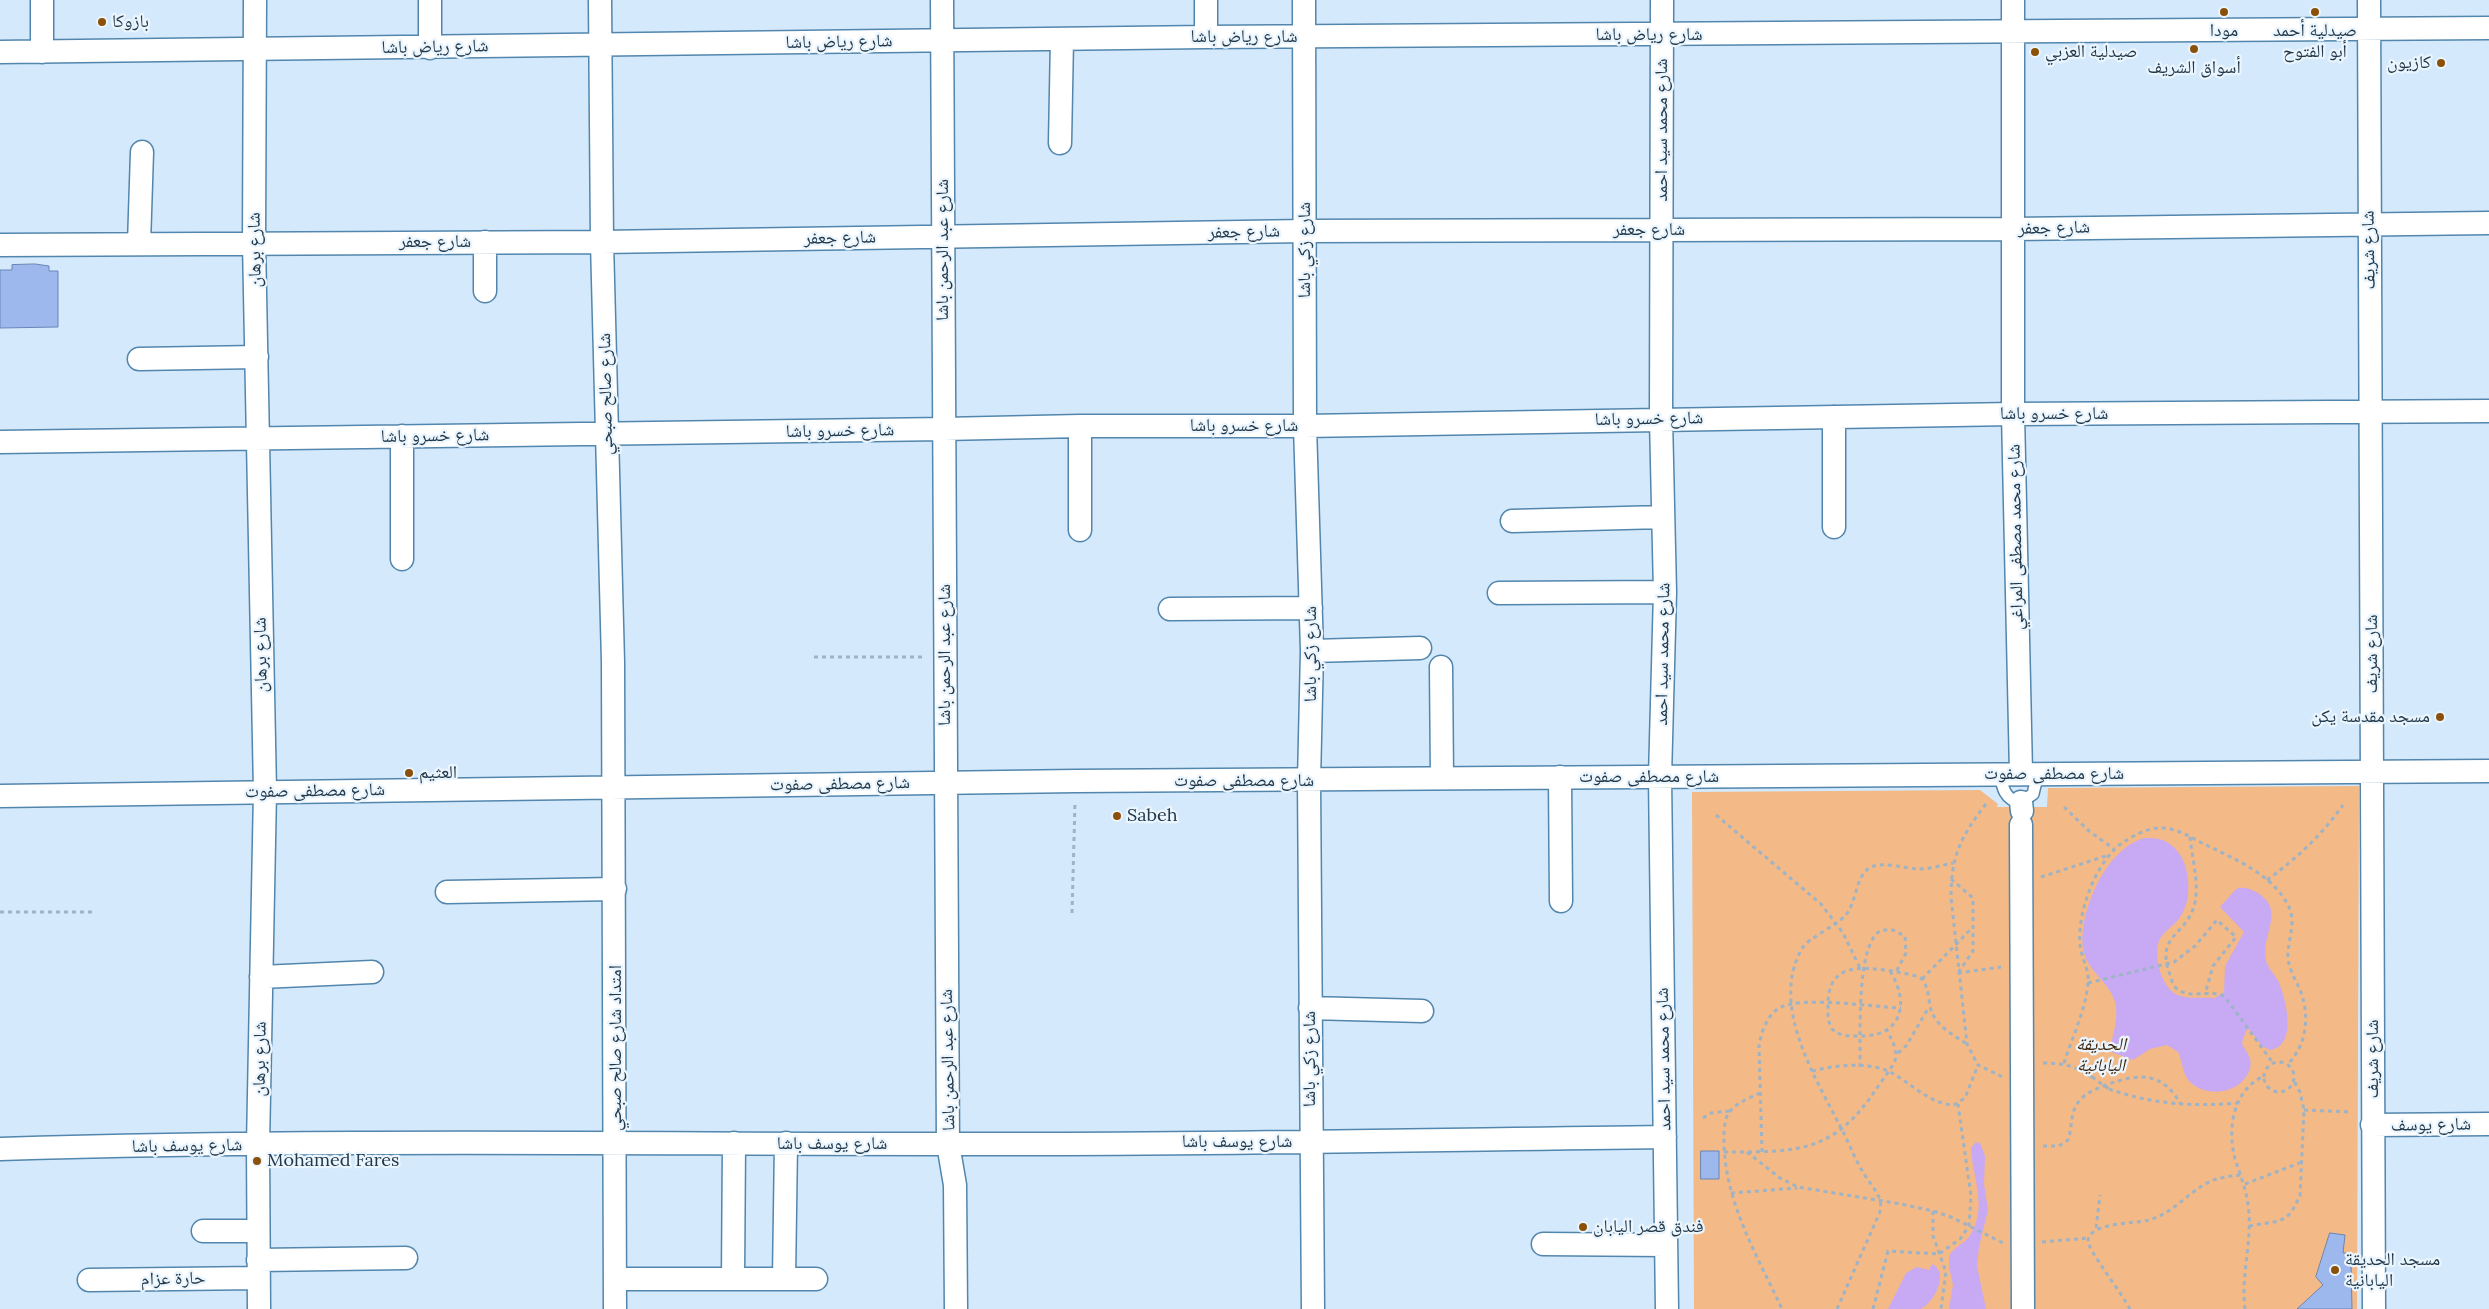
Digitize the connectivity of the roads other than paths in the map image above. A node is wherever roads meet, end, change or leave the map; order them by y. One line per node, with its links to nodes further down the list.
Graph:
1 (42, 0): 23 (street)
2 (255, 0): 21 (street, شارع برهان)
3 (430, 0): 20 (street)
4 (600, 0): 19 (street, شارع صالح صبحي)
5 (942, 0): 18 (street, شارع عبد الرحمن باشا)
6 (1206, 0): 15 (street)
7 (1304, 0): 16 (street, شارع زكي باشا)
8 (1662, 0): 14 (street, شارع محمد سيد احمد)
9 (2013, 0): 13 (street, شارع محمد مصطفى المراغي)
10 (2369, 0): 12 (street, شارع شريف)
11 (2489, 28): 12 (street, شارع رياض باشا)
12 (2368, 29): 13 (street, شارع رياض باشا); 27 (street, شارع شريف)
13 (2012, 32): 14 (street, شارع رياض باشا); 28 (street, شارع محمد مصطفى المراغي)
14 (1663, 35): 16 (street, شارع رياض باشا); 29 (street, شارع محمد سيد احمد)
15 (1206, 37): 16 (street, شارع رياض باشا); 17 (street, شارع رياض باشا)
16 (1305, 37): 30 (street, شارع زكي باشا)
17 (1062, 39): 18 (street, شارع رياض باشا); 24 (street)
18 (942, 40): 19 (street, شارع رياض باشا); 31 (street, شارع عبد الرحمن باشا)
19 (600, 45): 20 (street, شارع رياض باشا); 33 (street, شارع صالح صبحي)
20 (430, 48): 21 (street, شارع رياض باشا)
21 (256, 49): 23 (street, شارع رياض باشا); 34 (street, شارع برهان)
22 (0, 52): 23 (street, شارع رياض باشا)
23 (42, 52)
24 (1060, 143)
25 (142, 152): 35 (street)
26 (2489, 223): 27 (street, شارع جعفر)
27 (2368, 225): 28 (street, شارع جعفر); 41 (street, شارع شريف)
28 (2013, 228): 29 (street, شارع جعفر); 42 (street, شارع محمد مصطفى المراغي)
29 (1661, 230): 30 (street, شارع جعفر); 44 (street, شارع محمد سيد احمد)
30 (1305, 231): 31 (street, شارع جعفر); 46 (street, شارع زكي باشا)
31 (943, 236): 33 (street, شارع جعفر); 47 (street, شارع عبد الرحمن باشا)
32 (485, 242): 33 (street, شارع جعفر); 34 (street, شارع جعفر); 37 (street)
33 (602, 242): 48 (street, شارع صالح صبحي)
34 (254, 243): 35 (street, شارع جعفر); 38 (street, شارع برهان)
35 (139, 244): 36 (street, شارع جعفر)
36 (0, 245)
37 (485, 291)
38 (257, 357): 39 (street); 50 (street, شارع برهان)
39 (139, 359)
40 (2489, 411): 41 (street, شارع خسرو باشا)
41 (2370, 412): 42 (street, شارع خسرو باشا); 66 (street, شارع شريف)
42 (2013, 414): 43 (street, شارع خسرو باشا); 65 (street, شارع محمد مصطفى المراغي)
43 (1834, 417): 44 (street, شارع خسرو باشا); 54 (street)
44 (1661, 419): 46 (street, شارع خسرو باشا); 52 (street, شارع محمد سيد احمد)
45 (1080, 426): 46 (street, شارع خسرو باشا); 47 (street, شارع خسرو باشا); 55 (street)
46 (1305, 426): 59 (street, شارع زكي باشا)
47 (944, 429): 48 (street, شارع خسرو باشا); 71 (street, شارع عبد الرحمن باشا)
48 (606, 434): 49 (street, شارع خسرو باشا); 72 (street, شارع صالح صبحي)
49 (402, 436): 50 (street, شارع خسرو باشا); 56 (street)
50 (258, 439): 51 (street, شارع خسرو باشا); 73 (street, شارع برهان)
51 (0, 442)
52 (1662, 517): 53 (street); 57 (street, شارع محمد سيد احمد)
53 (1512, 521)
54 (1834, 527)
55 (1080, 530)
56 (402, 559)
57 (1665, 592): 58 (street); 68 (street, شارع محمد سيد احمد)
58 (1499, 593)
59 (1311, 608): 60 (street); 62 (street, شارع زكي باشا)
60 (1170, 609)
61 (1420, 648): 62 (street)
62 (1312, 652): 70 (street, شارع زكي باشا)
63 (1442, 667): 69 (street)
64 (2489, 771): 66 (street, شارع مصطفى صفوت)
65 (2020, 773): 66 (street, شارع مصطفى صفوت); 68 (street, شارع مصطفى صفوت); 75 (lane); 75 (lane)
66 (2373, 774): 84 (street, شارع شريف)
67 (1560, 777): 68 (street, شارع مصطفى صفوت); 69 (street, شارع مصطفى صفوت); 78 (street)
68 (1660, 777): 85 (street, شارع محمد سيد احمد)
69 (1442, 778): 70 (street, شارع مصطفى صفوت)
70 (1309, 781): 71 (street, شارع مصطفى صفوت); 81 (street, شارع زكي باشا)
71 (946, 783): 72 (street, شارع مصطفى صفوت); 90 (street, شارع عبد الرحمن باشا)
72 (613, 787): 73 (street, شارع مصطفى صفوت); 76 (street, امتداد شارع صالح صبحي)
73 (264, 791): 74 (street, شارع مصطفى صفوت); 80 (street, شارع برهان)
74 (0, 796)
75 (2021, 813): 109 (street)
76 (615, 888): 77 (street); 86 (street, امتداد شارع صالح صبحي)
77 (446, 892)
78 (1561, 901)
79 (372, 972): 80 (street)
80 (261, 977): 91 (street, شارع برهان)
81 (1310, 1008): 82 (street); 87 (street, شارع زكي باشا)
82 (1422, 1011)
83 (2489, 1124): 84 (street, شارع يوسف)
84 (2372, 1125): 110 (street, شارع شريف)
85 (1665, 1137): 87 (street, شارع يوسف باشا); 96 (street, شارع محمد سيد احمد)
86 (616, 1142): 88 (street, شارع يوسف باشا); 91 (street, شارع يوسف باشا); 100 (street, امتداد شارع صالح صبحي)
87 (1310, 1142): 90 (street, شارع يوسف باشا); 107 (street, شارع زكي باشا)
88 (734, 1143): 89 (street, شارع يوسف باشا); 99 (street)
89 (786, 1143): 90 (street, شارع يوسف باشا); 101 (street)
90 (948, 1144): 106 (street, شارع عبد الرحمن باشا)
91 (258, 1145): 92 (street, شارع يوسف باشا); 94 (street, شارع برهان)
92 (0, 1149)
93 (202, 1231): 94 (street)
94 (258, 1231): 98 (street, شارع برهان)
95 (1543, 1244): 96 (street)
96 (1666, 1245): 108 (street, شارع محمد سيد احمد)
97 (406, 1258): 98 (street, حارة عزام)
98 (258, 1269): 103 (street, حارة عزام); 104 (street, شارع برهان)
99 (732, 1278): 100 (street); 101 (street)
100 (615, 1279): 105 (street, امتداد شارع صالح صبحي)
101 (784, 1279): 102 (street)
102 (816, 1279)
103 (88, 1280)
104 (258, 1309)
105 (615, 1309)
106 (956, 1309)
107 (1313, 1309)
108 (1667, 1309)
109 (2023, 1309)
110 (2374, 1309)

